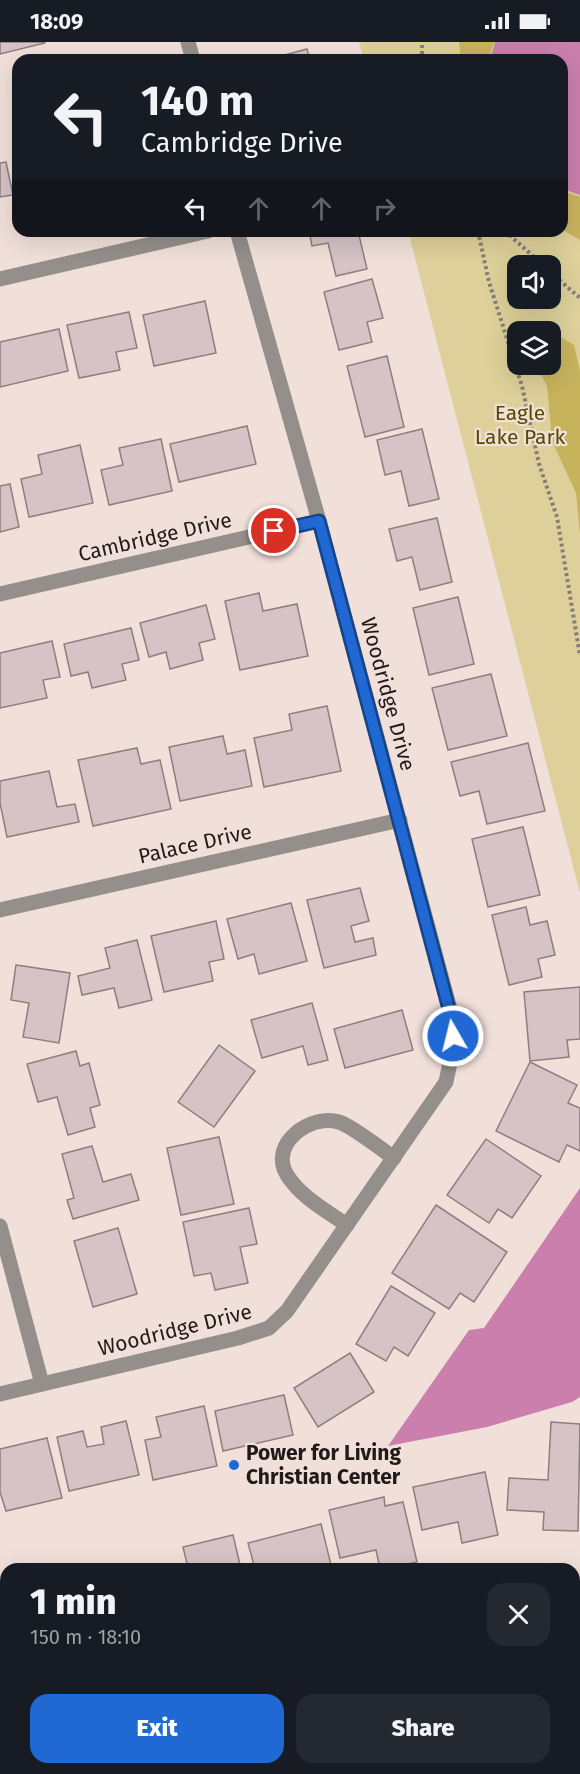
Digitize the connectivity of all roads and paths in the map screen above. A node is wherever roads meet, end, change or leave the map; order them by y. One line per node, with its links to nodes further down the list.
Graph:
1 (182, 237): 6 (street)
2 (239, 237): 9 (street, Woodridge Drive)
3 (479, 237): 11 (path)
4 (513, 237): 5 (path)
5 (532, 255)
6 (0, 279)
7 (561, 282): 8 (path)
8 (580, 298)
9 (319, 521): 10 (street, Cambridge Drive); 12 (street, Woodridge Drive)
10 (0, 594)
11 (580, 656)
12 (400, 820): 13 (street, Palace Drive); 14 (street, Woodridge Drive)
13 (0, 910)
14 (394, 1158): 15 (street, Woodridge Drive); 15 (street)
15 (347, 1225): 17 (street, Woodridge Drive)
16 (0, 1226): 17 (street)
17 (42, 1384): 18 (street, Woodridge Drive)
18 (0, 1394)

